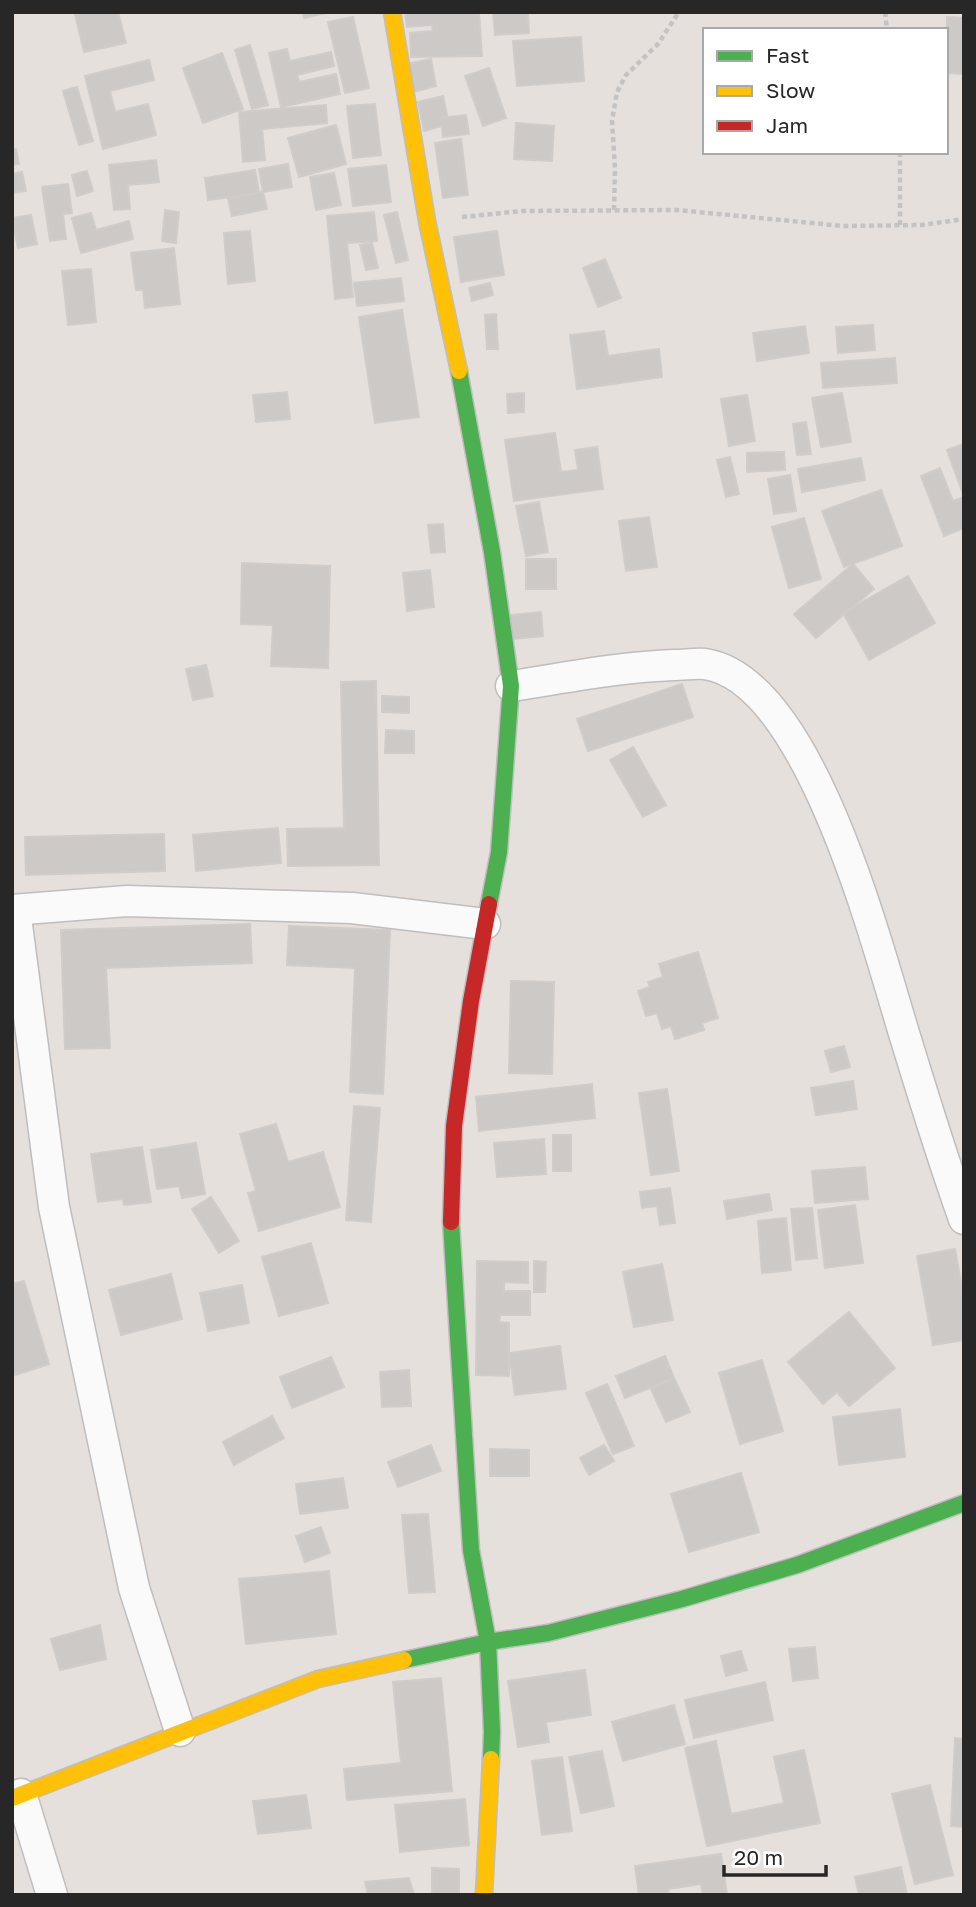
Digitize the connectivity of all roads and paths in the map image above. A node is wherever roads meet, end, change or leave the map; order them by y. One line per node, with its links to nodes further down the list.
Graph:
1 (392, 12): 6 (street)
2 (680, 12): 4 (path)
3 (900, 154): 7 (path)
4 (614, 210): 6 (path); 7 (path)
5 (964, 219): 7 (path)
6 (427, 220): 8 (street)
7 (900, 225)
8 (511, 686): 10 (street); 11 (street)
9 (14, 910): 10 (street); 14 (street)
10 (485, 924): 13 (street)
11 (964, 1219)
12 (964, 1503): 13 (street)
13 (488, 1642): 14 (street); 17 (street)
14 (180, 1731): 15 (street)
15 (17, 1796): 16 (street)
16 (52, 1895)
17 (484, 1895)

